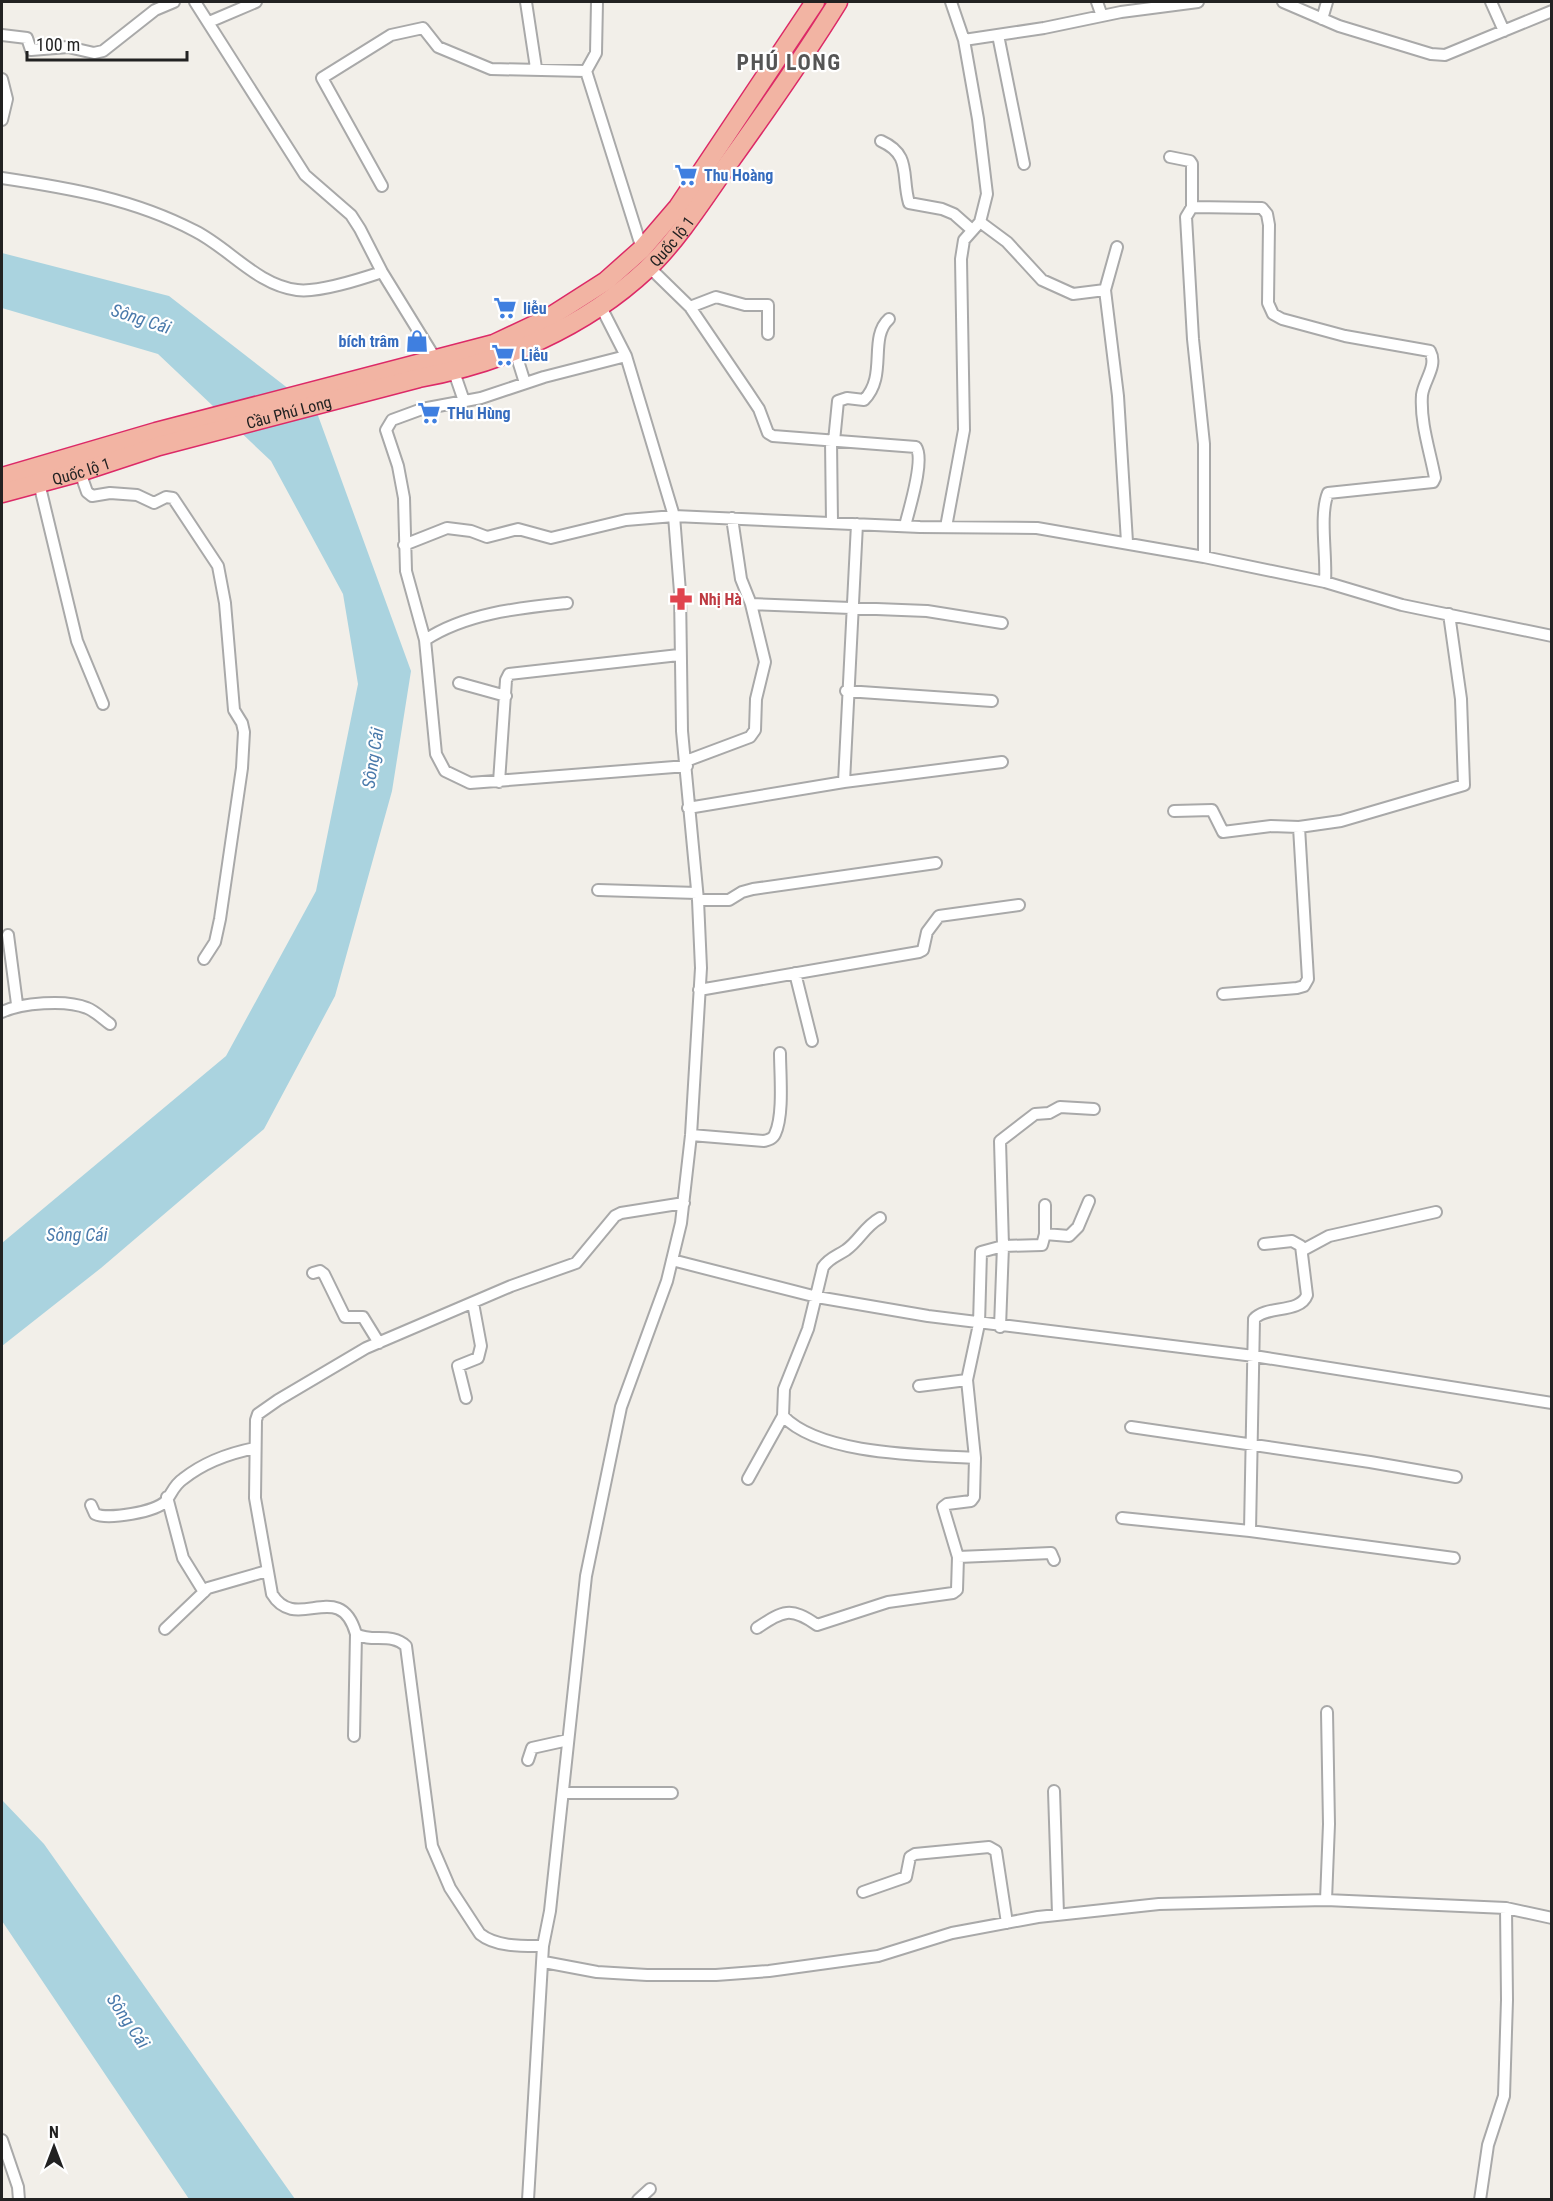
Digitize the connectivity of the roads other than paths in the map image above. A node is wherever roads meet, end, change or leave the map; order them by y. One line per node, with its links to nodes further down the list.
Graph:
1 (174, 2): 19 (street)
2 (195, 2): 17 (street)
3 (256, 2): 17 (street)
4 (526, 2): 22 (street)
5 (597, 2): 23 (street)
6 (815, 2): 34 (highway, Quốc lộ 1)
7 (838, 2): 35 (highway, Quốc lộ 1)
8 (951, 2): 21 (street)
9 (1097, 2): 15 (street)
10 (1198, 2): 15 (street)
11 (1283, 2): 16 (street)
12 (1327, 2): 16 (street)
13 (1491, 2): 18 (street)
14 (1551, 11): 18 (street)
15 (1102, 16): 20 (street)
16 (1322, 19): 18 (street)
17 (209, 22): 36 (street)
18 (1504, 31)
19 (2, 35)
20 (998, 35): 21 (street); 28 (street)
21 (964, 40): 32 (street)
22 (536, 68): 23 (street); 30 (street)
23 (586, 71): 34 (street)
24 (2, 79): 25 (street)
25 (2, 120)
26 (881, 141): 32 (street)
27 (1170, 157): 31 (street)
28 (1024, 164)
29 (2, 178): 36 (street)
30 (382, 186)
31 (1192, 207): 63 (street); 64 (street)
32 (976, 225): 37 (street); 60 (street)
33 (1117, 247): 37 (street)
34 (642, 249): 44 (highway, Quốc lộ 1)
35 (649, 267): 38 (highway, Quốc lộ 1); 39 (street)
36 (382, 272): 44 (street)
37 (1105, 290): 61 (street)
38 (600, 305): 42 (highway, Quốc lộ 1); 43 (street)
39 (690, 307): 41 (street); 50 (street)
40 (889, 319): 50 (street)
41 (768, 334)
42 (515, 351): 46 (highway, Quốc lộ 1); 47 (street)
43 (626, 356): 47 (street); 55 (street)
44 (435, 358): 45 (highway, Quốc lộ 1)
45 (416, 371): 46 (highway, Quốc lộ 1); 49 (highway, Cầu Phú Long)
46 (454, 372): 48 (street)
47 (525, 383): 48 (street)
48 (464, 401): 62 (street)
49 (157, 439): 51 (highway, Quốc lộ 1); 52 (highway, Quốc lộ 1)
50 (833, 441): 57 (street); 59 (street)
51 (80, 472): 53 (highway, Quốc lộ 1); 90 (street)
52 (2, 477)
53 (39, 483): 54 (highway, Quốc lộ 1); 77 (street)
54 (2, 493)
55 (674, 516): 56 (street); 62 (street); 72 (street)
56 (732, 518): 57 (street); 66 (street)
57 (832, 522): 58 (street)
58 (857, 524): 59 (street); 67 (street)
59 (905, 526): 60 (street)
60 (946, 527): 61 (street)
61 (1127, 542): 63 (street)
62 (404, 545): 71 (street)
63 (1204, 556): 64 (street)
64 (1325, 582): 68 (street)
65 (567, 603): 71 (street)
66 (752, 604): 67 (street); 79 (street)
67 (851, 610): 69 (street); 74 (street)
68 (1449, 614): 70 (street); 84 (street)
69 (1002, 623)
70 (1551, 636)
71 (424, 640): 80 (street)
72 (680, 655): 75 (street); 79 (street)
73 (459, 683): 75 (street)
74 (846, 691): 76 (street); 81 (street)
75 (506, 696): 80 (street)
76 (992, 701)
77 (102, 704)
78 (1002, 762): 81 (street)
79 (686, 763): 80 (street); 82 (street)
80 (499, 782)
81 (844, 782): 82 (street)
82 (688, 808): 87 (street)
83 (1174, 811): 84 (street)
84 (1299, 827): 93 (street)
85 (936, 863): 87 (street)
86 (598, 890): 87 (street)
87 (698, 897): 92 (street)
88 (1019, 905): 91 (street)
89 (8, 935): 94 (street)
90 (204, 959)
91 (795, 974): 92 (street); 97 (street)
92 (699, 990): 100 (street)
93 (1223, 994)
94 (17, 1004): 95 (street); 96 (street)
95 (2, 1012)
96 (110, 1024)
97 (812, 1041)
98 (780, 1053): 100 (street)
99 (1094, 1109): 108 (street)
100 (691, 1135): 102 (street)
101 (1089, 1201): 106 (street)
102 (684, 1203): 110 (street); 113 (street)
103 (1045, 1205): 106 (street)
104 (1436, 1212): 109 (street)
105 (880, 1218): 112 (street)
106 (1045, 1234): 108 (street)
107 (1264, 1244): 109 (street)
108 (1003, 1246): 114 (street); 115 (street)
109 (1303, 1251): 117 (street)
110 (672, 1260): 112 (street); 143 (street)
111 (314, 1273): 116 (street)
112 (817, 1297): 114 (street); 122 (street)
113 (473, 1303): 116 (street); 120 (street)
114 (979, 1324): 115 (street); 118 (street)
115 (1000, 1327): 117 (street)
116 (379, 1343): 125 (street)
117 (1254, 1356): 121 (street); 124 (street)
118 (967, 1380): 119 (street); 126 (street)
119 (919, 1386)
120 (466, 1398)
121 (1551, 1403)
122 (783, 1416): 126 (street); 128 (street)
123 (1131, 1427): 124 (street)
124 (1252, 1446): 127 (street); 132 (street)
125 (255, 1448): 129 (street); 136 (street)
126 (975, 1458): 133 (street)
127 (1455, 1477)
128 (748, 1479)
129 (168, 1497): 130 (street); 137 (street)
130 (91, 1505)
131 (1122, 1518): 132 (street)
132 (1250, 1531): 134 (street)
133 (958, 1557): 135 (street); 138 (street)
134 (1454, 1558)
135 (1054, 1560)
136 (267, 1571): 137 (street); 140 (street)
137 (204, 1592): 139 (street)
138 (757, 1628)
139 (165, 1629)
140 (356, 1634): 142 (street); 154 (street)
141 (1327, 1712): 149 (street)
142 (354, 1736)
143 (568, 1740): 144 (street); 147 (street)
144 (528, 1760)
145 (1054, 1791): 151 (street)
146 (672, 1792): 147 (street)
147 (562, 1793): 154 (street)
148 (863, 1892): 153 (street)
149 (1326, 1900): 150 (street); 151 (street)
150 (1506, 1908): 152 (street); 161 (street)
151 (1058, 1914): 153 (street)
152 (1551, 1918)
153 (1007, 1923): 155 (street)
154 (543, 1946): 155 (street)
155 (544, 1962): 159 (street)
156 (2, 2140): 158 (street)
157 (650, 2189): 160 (street)
158 (19, 2199)
159 (528, 2199)
160 (638, 2199)
161 (1480, 2199)

